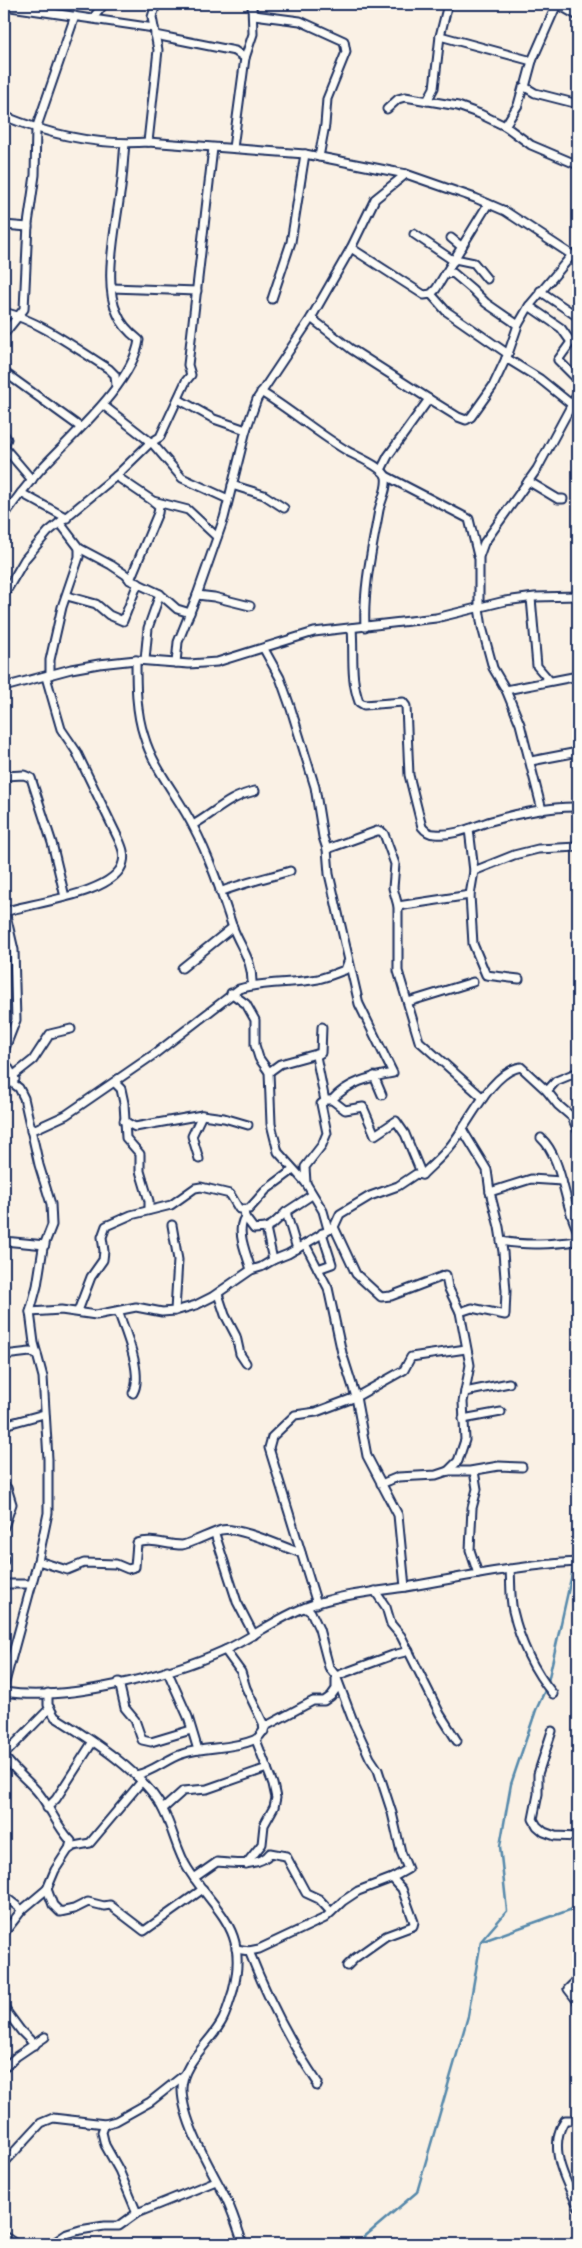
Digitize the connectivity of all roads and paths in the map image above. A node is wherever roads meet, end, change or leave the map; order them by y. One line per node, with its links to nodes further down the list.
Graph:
1 (104, 4): 10 (street)
2 (156, 4): 11 (street)
3 (252, 4): 7 (street)
4 (448, 4): 12 (street)
5 (557, 4): 9 (street); 14 (street)
6 (4, 6): 8 (street)
7 (254, 15): 13 (street); 27 (street)
8 (75, 16): 10 (street); 21 (street)
9 (578, 16)
10 (94, 18): 11 (street)
11 (155, 32): 13 (street); 22 (street)
12 (440, 36): 14 (street); 16 (street)
13 (245, 58): 25 (street)
14 (532, 61): 15 (street)
15 (526, 87): 17 (street); 20 (street)
16 (427, 101): 18 (street); 20 (street)
17 (578, 104)
18 (388, 108)
19 (4, 116): 21 (street)
20 (505, 126): 28 (street)
21 (36, 129): 23 (street); 32 (street)
22 (148, 142): 23 (street); 24 (street)
23 (125, 144): 41 (street)
24 (213, 148): 25 (street); 42 (street)
25 (232, 148): 26 (street)
26 (305, 154): 27 (street); 45 (street)
27 (319, 157): 29 (street)
28 (578, 165)
29 (406, 174): 30 (street); 36 (street)
30 (488, 204): 35 (street); 37 (street)
31 (4, 225): 32 (street)
32 (28, 227): 48 (street)
33 (414, 234): 38 (street)
34 (451, 238): 35 (street)
35 (462, 247): 38 (street)
36 (351, 248): 44 (street); 50 (street)
37 (575, 257): 43 (street)
38 (454, 260): 39 (street); 40 (street)
39 (445, 274): 44 (street); 51 (street)
40 (487, 279)
41 (112, 288): 42 (street); 56 (street)
42 (197, 291): 59 (street)
43 (540, 291): 46 (street); 49 (street)
44 (431, 294): 53 (street)
45 (272, 299)
46 (530, 306): 51 (street); 55 (street)
47 (4, 312): 48 (street)
48 (18, 316): 52 (street); 56 (street)
49 (578, 317)
50 (311, 318): 57 (street); 60 (street)
51 (518, 325): 53 (street)
52 (4, 334)
53 (507, 356): 60 (street); 61 (street)
54 (4, 372): 63 (street)
55 (578, 380)
56 (116, 386): 62 (street)
57 (261, 392): 64 (street); 68 (street)
58 (578, 393): 61 (street)
59 (178, 399): 64 (street); 66 (street)
60 (429, 399): 68 (street)
61 (571, 404): 71 (street)
62 (103, 405): 63 (street); 66 (street)
63 (80, 427): 70 (street)
64 (246, 430): 72 (street)
65 (4, 434): 67 (street)
66 (150, 443): 69 (street); 74 (street)
67 (4, 446): 70 (street)
68 (384, 473): 83 (street); 95 (street)
69 (116, 476): 76 (street); 79 (street)
70 (32, 480): 73 (street)
71 (528, 481): 75 (street); 83 (street)
72 (232, 485): 74 (street); 77 (street)
73 (21, 493): 78 (street); 79 (street)
74 (228, 499): 81 (street)
75 (563, 499)
76 (154, 501): 81 (street); 84 (street)
77 (284, 508)
78 (4, 516)
79 (67, 518): 80 (street)
80 (60, 523): 82 (street); 87 (street)
81 (217, 536): 88 (street)
82 (79, 548): 84 (street); 89 (street)
83 (478, 557): 93 (street)
84 (130, 580): 85 (street)
85 (138, 583): 86 (street); 89 (street)
86 (160, 594): 94 (street); 99 (street)
87 (4, 595)
88 (197, 595): 92 (street); 94 (street)
89 (67, 596): 101 (street)
90 (578, 596): 91 (street)
91 (531, 598): 93 (street); 103 (street)
92 (250, 606)
93 (479, 608): 95 (street); 105 (street)
94 (190, 613): 100 (street)
95 (364, 627): 96 (street)
96 (352, 628): 97 (street); 113 (street)
97 (264, 649): 100 (street); 115 (street)
98 (136, 660): 99 (street); 101 (street); 112 (street)
99 (145, 660): 100 (street)
100 (176, 663)
101 (48, 676): 104 (street); 120 (street)
102 (578, 676): 103 (street)
103 (549, 680): 105 (street)
104 (4, 687)
105 (506, 690): 107 (street)
106 (578, 752): 107 (street)
107 (531, 761): 111 (street)
108 (4, 776): 120 (street)
109 (254, 791): 112 (street)
110 (578, 807): 111 (street)
111 (542, 810): 113 (street)
112 (193, 825): 118 (street)
113 (469, 829): 117 (street)
114 (578, 847): 117 (street)
115 (327, 849): 121 (street); 124 (street)
116 (290, 871): 118 (street)
117 (474, 871): 119 (street)
118 (220, 892): 123 (street)
119 (470, 895): 121 (street); 126 (street)
120 (65, 897): 122 (street)
121 (398, 906): 130 (street)
122 (4, 912): 133 (street)
123 (233, 926): 125 (street); 128 (street)
124 (348, 962): 128 (street); 140 (street)
125 (182, 968)
126 (519, 979)
127 (474, 982): 130 (street)
128 (252, 985): 129 (street)
129 (232, 993): 136 (street); 141 (street)
130 (408, 1002): 145 (street)
131 (322, 1027): 134 (street)
132 (71, 1029): 138 (street)
133 (4, 1050)
134 (321, 1053): 136 (street); 146 (street)
135 (4, 1060): 138 (street)
136 (269, 1072): 155 (street)
137 (578, 1072): 143 (street)
138 (14, 1075): 142 (street)
139 (4, 1076): 142 (street)
140 (374, 1076): 144 (street); 146 (street)
141 (118, 1078): 148 (street); 151 (street)
142 (18, 1088): 151 (street)
143 (547, 1091): 145 (street); 152 (street)
144 (382, 1095)
145 (483, 1098): 150 (street)
146 (329, 1100): 156 (street); 158 (street)
147 (202, 1115): 148 (street); 149 (street); 154 (street)
148 (124, 1121): 161 (street)
149 (248, 1126)
150 (462, 1129): 156 (street); 159 (street)
151 (31, 1131): 172 (street)
152 (578, 1131)
153 (541, 1138): 157 (street)
154 (199, 1158)
155 (293, 1170): 158 (street); 163 (street)
156 (422, 1176): 166 (street)
157 (562, 1181): 159 (street); 167 (street)
158 (306, 1183): 160 (street)
159 (490, 1192): 169 (street)
160 (312, 1195): 162 (street); 166 (street)
161 (149, 1210): 163 (street); 178 (street)
162 (286, 1212): 165 (street); 173 (street)
163 (245, 1214): 165 (street); 176 (street)
164 (172, 1225): 180 (street)
165 (266, 1228): 174 (street)
166 (328, 1230): 171 (street); 175 (street); 182 (street)
167 (578, 1231)
168 (4, 1241): 172 (street)
169 (501, 1241): 170 (street); 182 (street)
170 (578, 1241)
171 (305, 1244): 173 (street); 175 (street)
172 (45, 1245): 181 (street)
173 (297, 1249): 174 (street)
174 (273, 1260): 176 (street)
175 (318, 1269): 190 (street)
176 (251, 1270): 177 (street)
177 (218, 1294): 180 (street); 186 (street)
178 (78, 1311): 179 (street); 181 (street)
179 (118, 1311): 180 (street); 189 (street)
180 (175, 1311)
181 (30, 1312): 185 (street)
182 (460, 1312): 183 (street)
183 (466, 1349): 188 (street); 190 (street)
184 (4, 1354): 185 (street)
185 (37, 1354): 192 (street)
186 (246, 1363)
187 (510, 1383): 188 (street)
188 (465, 1392): 193 (street)
189 (133, 1393)
190 (356, 1397): 198 (street); 202 (street)
191 (501, 1412): 193 (street)
192 (44, 1414): 194 (street); 203 (street)
193 (463, 1419): 196 (street)
194 (4, 1424)
195 (522, 1467): 197 (street)
196 (448, 1471): 197 (street); 198 (street)
197 (474, 1471): 206 (street)
198 (382, 1484): 209 (street)
199 (4, 1486): 200 (street)
200 (4, 1527)
201 (215, 1534): 202 (street); 203 (street); 213 (street)
202 (301, 1553): 211 (street)
203 (38, 1561): 208 (street)
204 (578, 1562): 205 (street)
205 (510, 1569): 206 (street); 222 (street)
206 (478, 1574): 209 (street)
207 (4, 1584): 208 (street)
208 (32, 1584): 219 (street)
209 (405, 1587): 210 (street)
210 (375, 1591): 211 (street); 215 (street)
211 (317, 1604): 212 (street)
212 (305, 1608): 213 (street); 217 (street)
213 (254, 1635): 214 (street)
214 (225, 1650): 216 (street); 226 (street)
215 (409, 1651): 217 (street); 228 (street)
216 (167, 1670): 218 (street); 224 (street)
217 (336, 1676): 226 (street); 241 (street)
218 (119, 1682): 221 (street); 224 (street)
219 (4, 1686)
220 (4, 1692): 221 (street)
221 (48, 1693): 223 (street)
222 (553, 1694)
223 (50, 1708): 229 (street); 231 (street)
224 (191, 1730): 230 (street)
225 (552, 1731): 237 (street)
226 (264, 1732): 227 (street)
227 (256, 1740): 230 (street); 232 (street)
228 (457, 1741)
229 (92, 1743): 233 (street); 235 (street)
230 (198, 1750): 233 (street)
231 (4, 1755): 235 (street)
232 (267, 1768): 236 (street); 239 (street)
233 (136, 1775): 234 (street)
234 (142, 1781): 236 (street); 238 (street)
235 (47, 1808): 238 (street)
236 (163, 1809): 240 (street)
237 (578, 1837)
238 (69, 1849): 242 (street)
239 (246, 1864): 240 (street); 246 (street)
240 (194, 1878): 243 (street)
241 (392, 1878): 246 (street); 250 (street)
242 (47, 1889): 243 (street); 245 (street)
243 (203, 1889): 248 (street)
244 (4, 1896): 245 (street)
245 (22, 1910): 247 (street)
246 (331, 1912): 249 (street)
247 (4, 1933)
248 (236, 1949): 249 (street); 257 (street)
249 (249, 1951): 258 (street)
250 (347, 1966)
251 (578, 1979): 252 (street)
252 (578, 2002)
253 (4, 2008): 255 (street)
254 (45, 2037): 255 (street)
255 (35, 2045): 256 (street)
256 (4, 2068)
257 (184, 2075): 260 (street); 262 (street)
258 (317, 2086)
259 (578, 2120): 263 (street)
260 (105, 2124): 261 (street); 264 (street)
261 (4, 2163)
262 (216, 2181): 264 (street); 268 (street)
263 (578, 2206)
264 (137, 2213): 267 (street)
265 (4, 2236): 266 (street)
266 (16, 2244)
267 (52, 2244)
268 (243, 2244)

